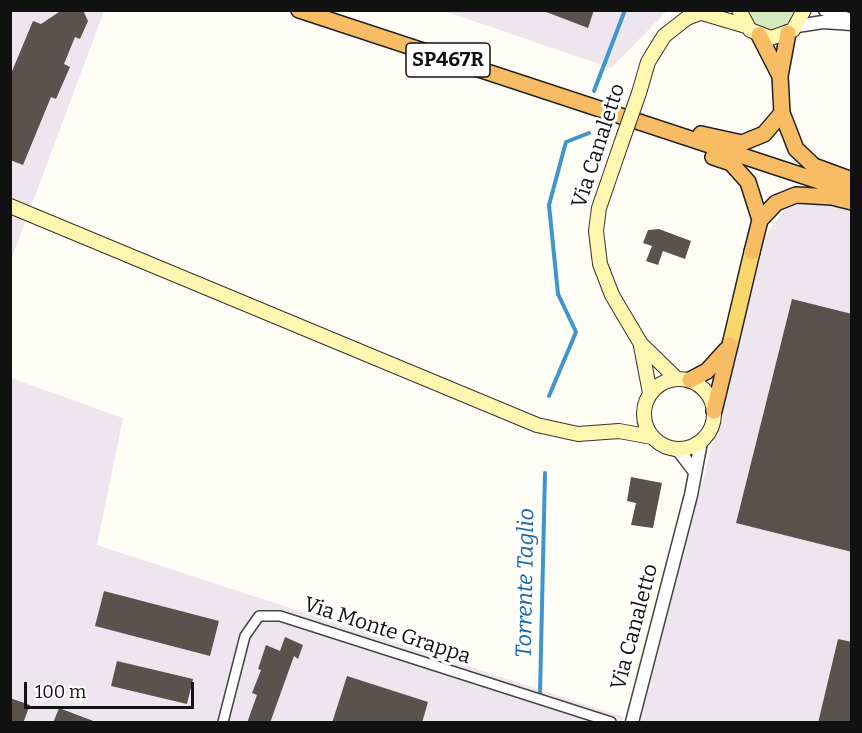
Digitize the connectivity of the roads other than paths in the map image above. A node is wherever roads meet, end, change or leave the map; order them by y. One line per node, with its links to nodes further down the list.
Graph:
1 (300, 10): 11 (highway, SP467R)
2 (739, 10): 7 (main road)
3 (804, 10): 8 (main road)
4 (825, 10): 6 (street)
5 (704, 12): 7 (main road, Via Canaletto); 19 (main road, Via Canaletto, bridge)
6 (851, 24): 8 (street)
7 (746, 26): 9 (main road)
8 (792, 30): 9 (main road); 10 (highway)
9 (759, 35): 10 (highway)
10 (780, 76): 12 (highway)
11 (596, 108): 12 (highway); 14 (highway, SP467R); 17 (highway)
12 (782, 113): 13 (highway)
13 (852, 180)
14 (852, 192)
15 (852, 202): 17 (highway)
16 (10, 206): 25 (main road)
17 (760, 220): 18 (highway)
18 (752, 252): 20 (main road)
19 (641, 344): 21 (main road, Via Canaletto); 22 (main road, Via Canaletto)
20 (730, 345): 21 (highway); 24 (highway)
21 (683, 380): 22 (main road); 24 (main road)
22 (650, 393): 23 (main road)
23 (644, 411): 25 (main road); 26 (main road)
24 (714, 411): 27 (main road)
25 (619, 430): 26 (main road)
26 (652, 437): 28 (main road)
27 (701, 442): 28 (main road); 29 (street, Via Canaletto)
28 (667, 447): 29 (street)
29 (695, 472): 32 (street, Via Canaletto)
30 (222, 723): 31 (street, Via Monte Grappa)
31 (611, 723)
32 (632, 723)

